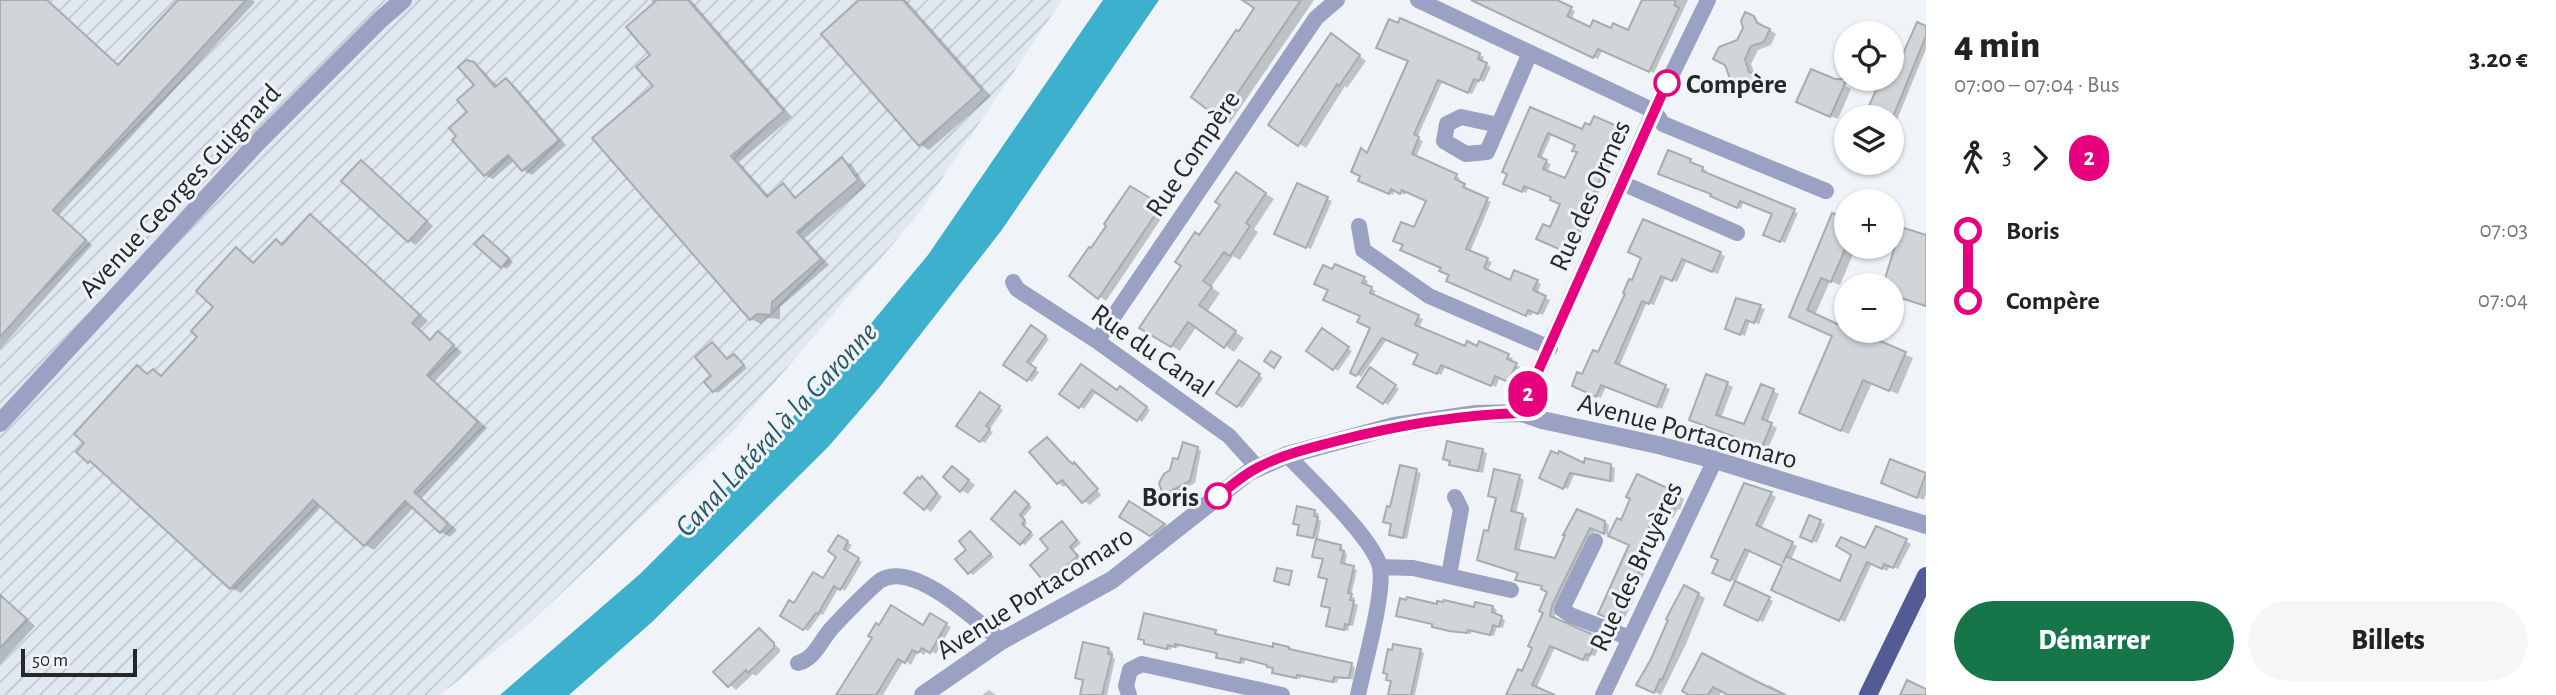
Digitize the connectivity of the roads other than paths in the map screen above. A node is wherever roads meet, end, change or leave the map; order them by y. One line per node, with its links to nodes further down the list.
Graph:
1 (403, 0): 17 (street, Avenue Georges Guignard)
2 (1337, 0): 14 (street, Rue Compère)
3 (1418, 0): 5 (street)
4 (1708, 0): 7 (street, Rue des Ormes)
5 (1443, 5): 6 (street)
6 (1530, 52): 7 (street); 8 (street)
7 (1654, 111): 9 (street, Rue des Ormes); 10 (street)
8 (1498, 125)
9 (1622, 183): 12 (street); 15 (street, Rue des Ormes)
10 (1826, 191)
11 (1359, 226): 15 (street)
12 (1737, 233)
13 (1013, 282): 14 (street, Rue du Canal)
14 (1097, 341): 20 (street, Rue du Canal)
15 (1550, 348): 16 (street, Rue des Ormes)
16 (1522, 413): 18 (street, Avenue Portacomaro); 19 (street, Avenue Portacomaro)
17 (0, 423)
18 (1287, 455): 20 (street, Avenue Portacomaro); 24 (street)
19 (1715, 460): 22 (street, Avenue Portacomaro); 28 (street, Rue des Bruyères)
20 (1257, 467): 29 (street, Avenue Portacomaro)
21 (1455, 497): 25 (street)
22 (1926, 525)
23 (1595, 541): 28 (street)
24 (1380, 567): 25 (street); 35 (street)
25 (1449, 575): 27 (street)
26 (1926, 576): 37 (main road)
27 (1511, 590)
28 (1630, 638): 36 (street, Rue des Bruyères)
29 (1001, 641): 30 (street); 32 (street, Avenue Portacomaro)
30 (798, 663)
31 (1219, 688): 33 (street); 34 (street)
32 (923, 695)
33 (1129, 695)
34 (1282, 695)
35 (1358, 695)
36 (1603, 695)
37 (1868, 695)

